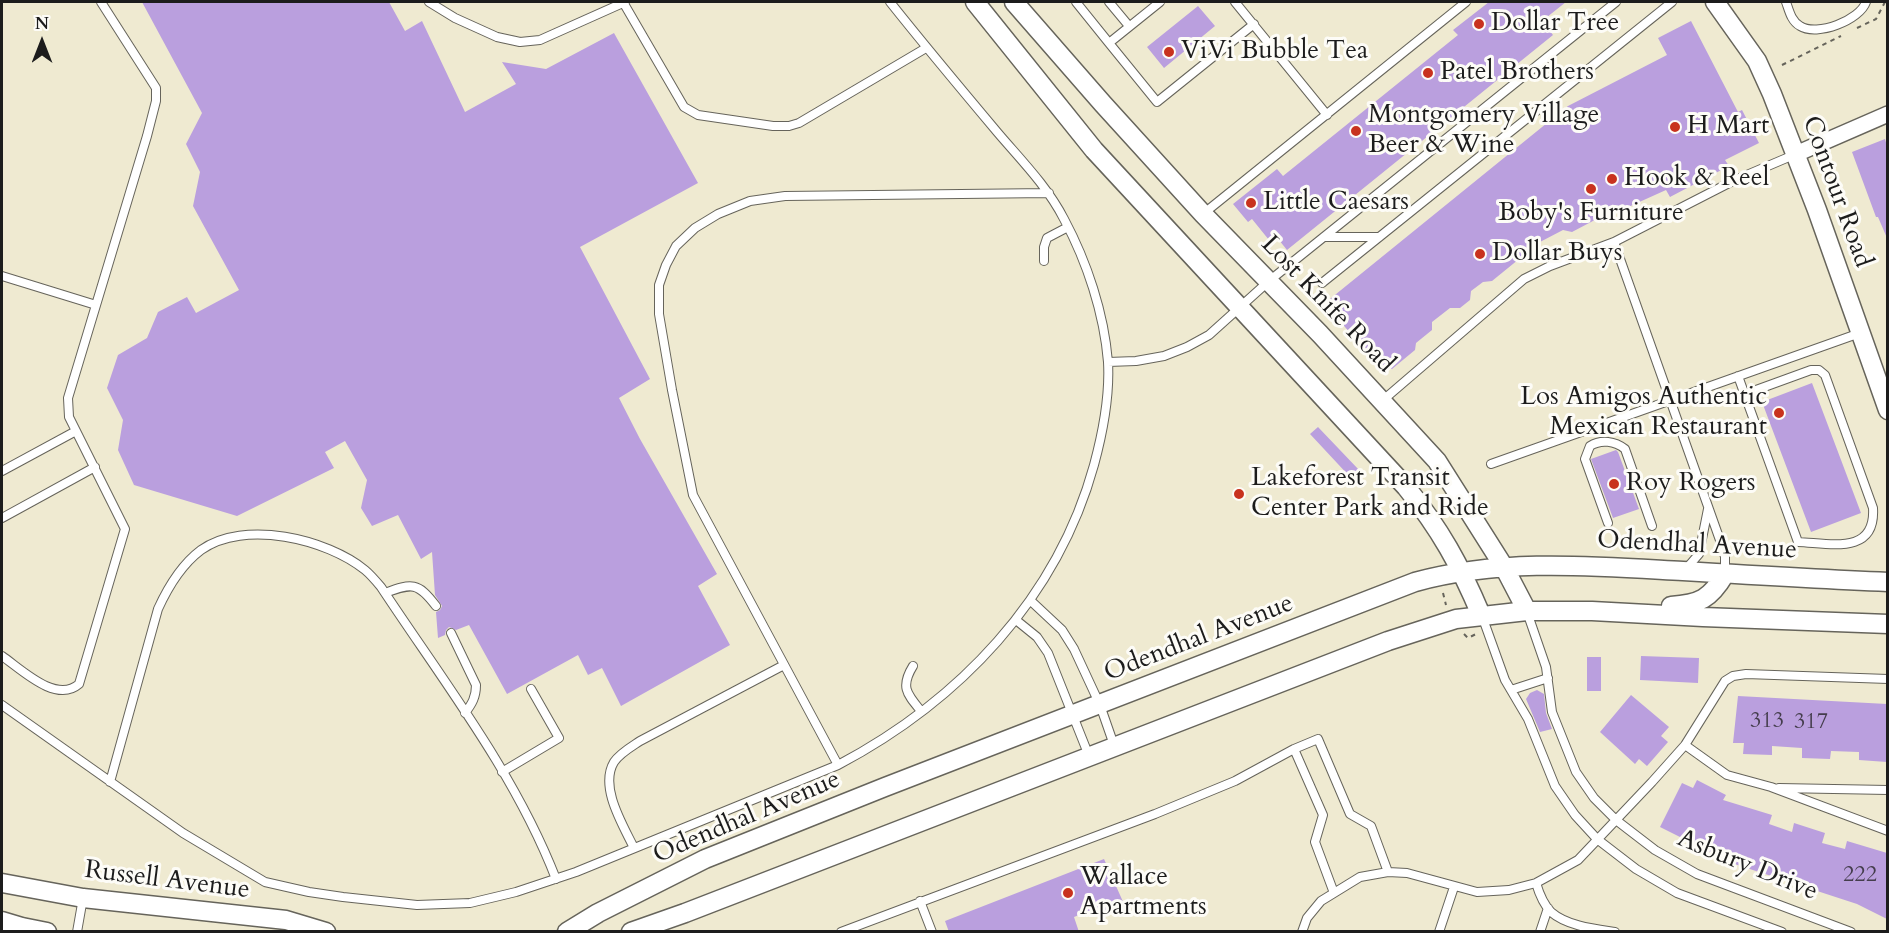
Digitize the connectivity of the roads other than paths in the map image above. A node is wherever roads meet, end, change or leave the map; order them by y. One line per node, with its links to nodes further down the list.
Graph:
1 (101, 2): 34 (lane)
2 (429, 2): 3 (lane)
3 (624, 2): 20 (lane)
4 (890, 2): 20 (lane)
5 (975, 2): 35 (street)
6 (1014, 2): 25 (street, Lost Knife Road)
7 (1076, 2): 19 (lane)
8 (1109, 2): 18 (lane)
9 (1160, 2): 18 (lane)
10 (1235, 2): 17 (lane)
11 (1466, 2): 22 (lane)
12 (1616, 2): 27 (lane)
13 (1672, 2): 28 (lane)
14 (1714, 2): 23 (street, Contour Road)
15 (1786, 2): 16 (lane)
16 (1866, 2)
17 (1254, 24): 19 (lane); 22 (lane)
18 (1129, 26): 19 (lane)
19 (1109, 42)
20 (926, 48): 24 (lane)
21 (1887, 114): 23 (street)
22 (1327, 115): 25 (lane)
23 (1796, 154): 29 (lane); 36 (street, Contour Road)
24 (1049, 193): 26 (lane); 66 (lane)
25 (1203, 214): 32 (street, Lost Knife Road)
26 (1068, 228): 30 (lane); 37 (lane)
27 (1324, 237): 28 (lane); 32 (lane)
28 (1380, 237): 33 (lane)
29 (1614, 242): 40 (lane); 41 (lane)
30 (1044, 261)
31 (2, 276): 34 (lane)
32 (1269, 281): 35 (lane); 41 (street, Lost Knife Road)
33 (1322, 283)
34 (96, 305): 43 (lane)
35 (1239, 308): 37 (lane); 53 (street)
36 (1860, 333): 38 (lane); 42 (street, Contour Road)
37 (1108, 362): 57 (lane)
38 (1738, 376): 39 (lane); 40 (lane)
39 (1745, 394): 39 (lane)
40 (1670, 400): 44 (lane); 47 (lane)
41 (1382, 401): 51 (street, Lost Knife Road)
42 (1887, 405)
43 (76, 431): 45 (lane); 46 (lane)
44 (1491, 464)
45 (95, 467): 48 (lane); 65 (lane)
46 (2, 471)
47 (1709, 507): 52 (lane); 54 (lane)
48 (2, 518)
49 (1608, 523): 50 (lane)
50 (1653, 526)
51 (1504, 567): 52 (street, Odendhal Avenue); 53 (street, Odendhal Avenue); 59 (street, Lost Knife Road)
52 (1682, 571): 54 (street, Odendhal Avenue)
53 (1463, 572): 62 (street); 73 (street, Odendhal Avenue)
54 (1725, 574): 55 (street, Odendhal Avenue); 60 (street)
55 (1887, 582)
56 (386, 593): 58 (lane); 75 (lane); 83 (lane)
57 (1030, 602): 61 (lane); 73 (lane)
58 (436, 606)
59 (1527, 611): 60 (street); 62 (street); 68 (lane, Asbury Drive)
60 (1592, 611): 63 (street)
61 (1016, 620): 74 (lane); 76 (lane)
62 (1484, 623): 71 (lane, Asbury Drive); 78 (street)
63 (1887, 624)
64 (451, 633): 75 (lane)
65 (2, 656)
66 (784, 665): 81 (lane); 89 (lane)
67 (913, 666): 74 (lane)
68 (1548, 678): 71 (lane); 86 (lane, Asbury Drive)
69 (1887, 679): 77 (lane)
70 (531, 689): 82 (lane)
71 (1511, 690): 88 (lane, Asbury Drive)
72 (2, 705): 83 (lane)
73 (1100, 705): 76 (street, Odendhal Avenue); 78 (lane)
74 (921, 711): 81 (lane)
75 (465, 713): 82 (lane)
76 (1074, 714): 80 (lane); 103 (street, Odendhal Avenue)
77 (1685, 745): 84 (lane); 86 (lane)
78 (1115, 748): 80 (street)
79 (1294, 749): 90 (lane); 95 (lane); 97 (lane)
80 (1090, 757): 104 (street)
81 (838, 765): 89 (lane)
82 (502, 772): 91 (lane)
83 (110, 782): 91 (lane)
84 (1771, 787): 85 (lane); 87 (lane)
85 (1887, 790)
86 (1616, 820): 88 (lane); 112 (lane, Asbury Drive)
87 (1887, 831)
88 (1597, 839): 92 (lane); 111 (lane, Asbury Drive)
89 (634, 848): 91 (lane)
90 (1388, 872): 94 (lane); 95 (lane)
91 (556, 879)
92 (1536, 883): 94 (lane); 98 (lane)
93 (2, 884): 96 (street, Russell Avenue)
94 (1454, 887): 108 (lane)
95 (1334, 893): 107 (lane)
96 (83, 898): 101 (lane); 102 (street, Russell Avenue)
97 (920, 901): 105 (lane); 106 (lane)
98 (1548, 908): 109 (lane); 110 (lane)
99 (2, 921): 100 (street)
100 (47, 932)
101 (77, 932)
102 (326, 932)
103 (567, 932)
104 (631, 932)
105 (841, 932)
106 (932, 932)
107 (1302, 932)
108 (1439, 932)
109 (1540, 932)
110 (1615, 932)
111 (1782, 932)
112 (1851, 932)

